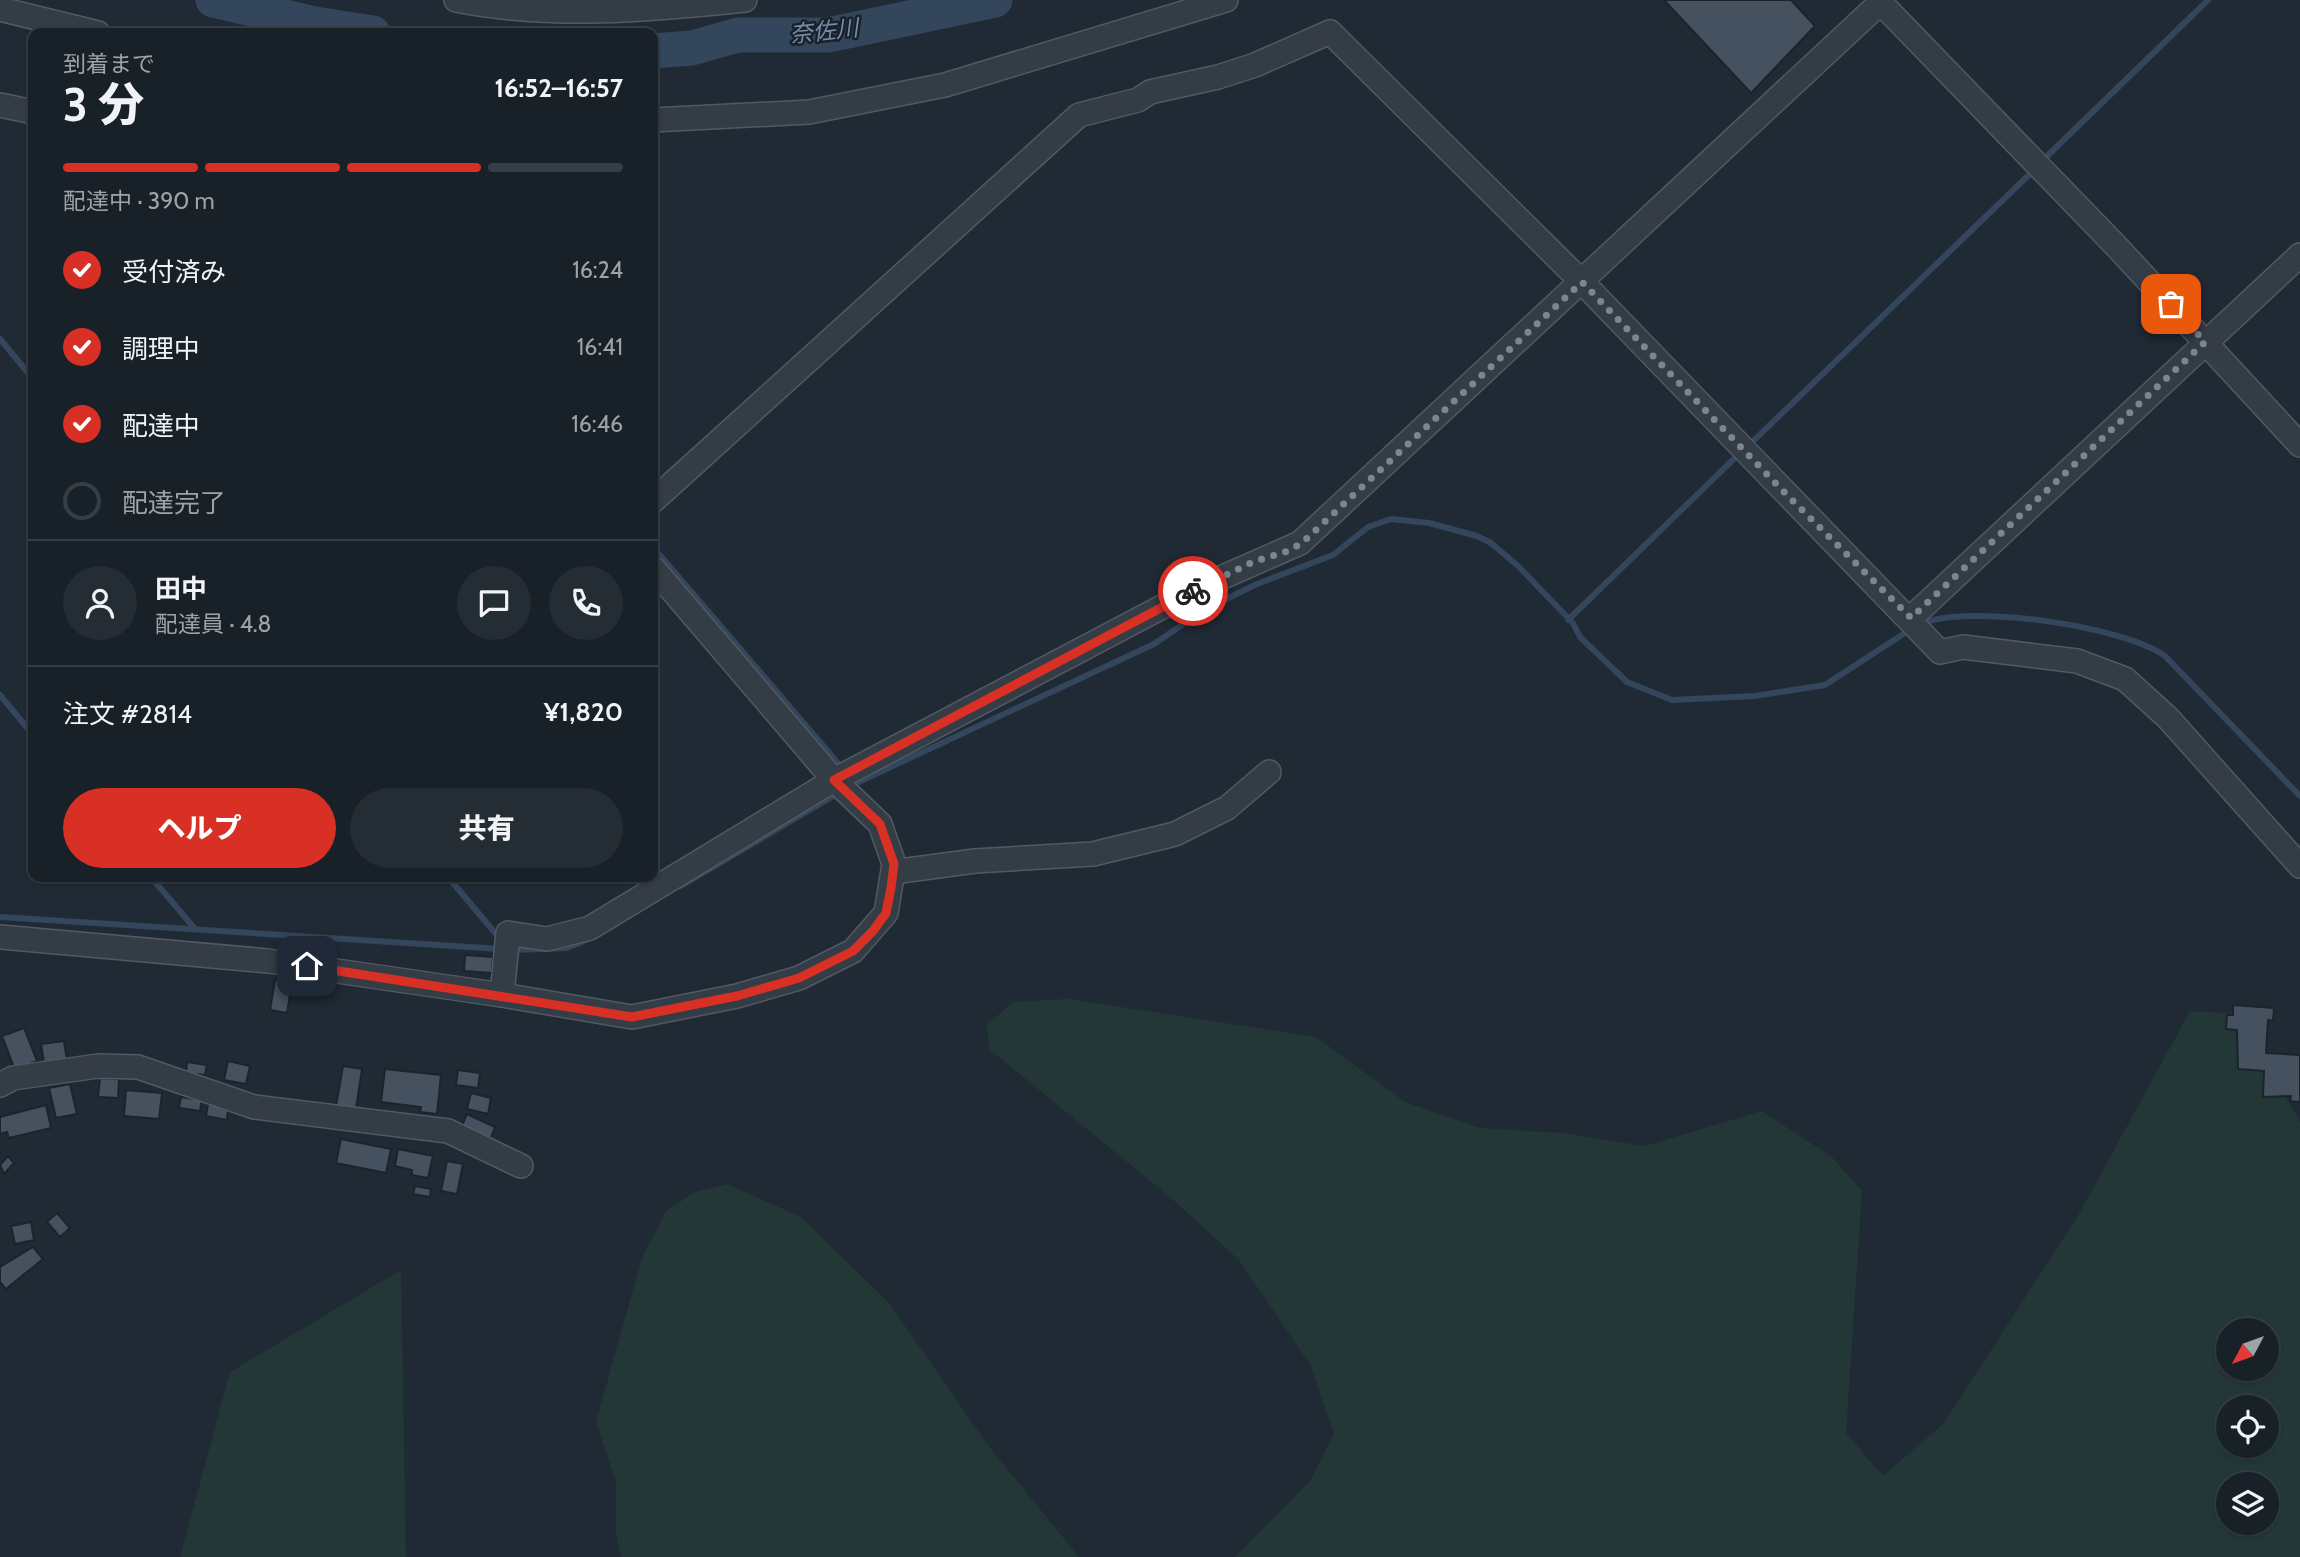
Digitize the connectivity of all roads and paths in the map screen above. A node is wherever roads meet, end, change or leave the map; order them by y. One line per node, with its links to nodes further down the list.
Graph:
1 (456, 0): 2 (street)
2 (746, 0)
3 (1226, 0): 9 (street)
4 (1879, 1): 11 (street); 12 (street)
5 (0, 9): 6 (street)
6 (78, 28)
7 (0, 105): 8 (street)
8 (28, 111)
9 (658, 120)
10 (2300, 255): 12 (street)
11 (1582, 282): 14 (street); 16 (street); 18 (street)
12 (2205, 342): 13 (street); 16 (street)
13 (2300, 445)
14 (658, 496)
15 (658, 574): 18 (street)
16 (1911, 618): 19 (street)
17 (1269, 772): 20 (street)
18 (834, 780): 20 (street); 22 (street)
19 (2300, 866)
20 (893, 872): 22 (street)
21 (0, 937): 22 (street)
22 (502, 995)
23 (0, 1085): 24 (street)
24 (521, 1166)

